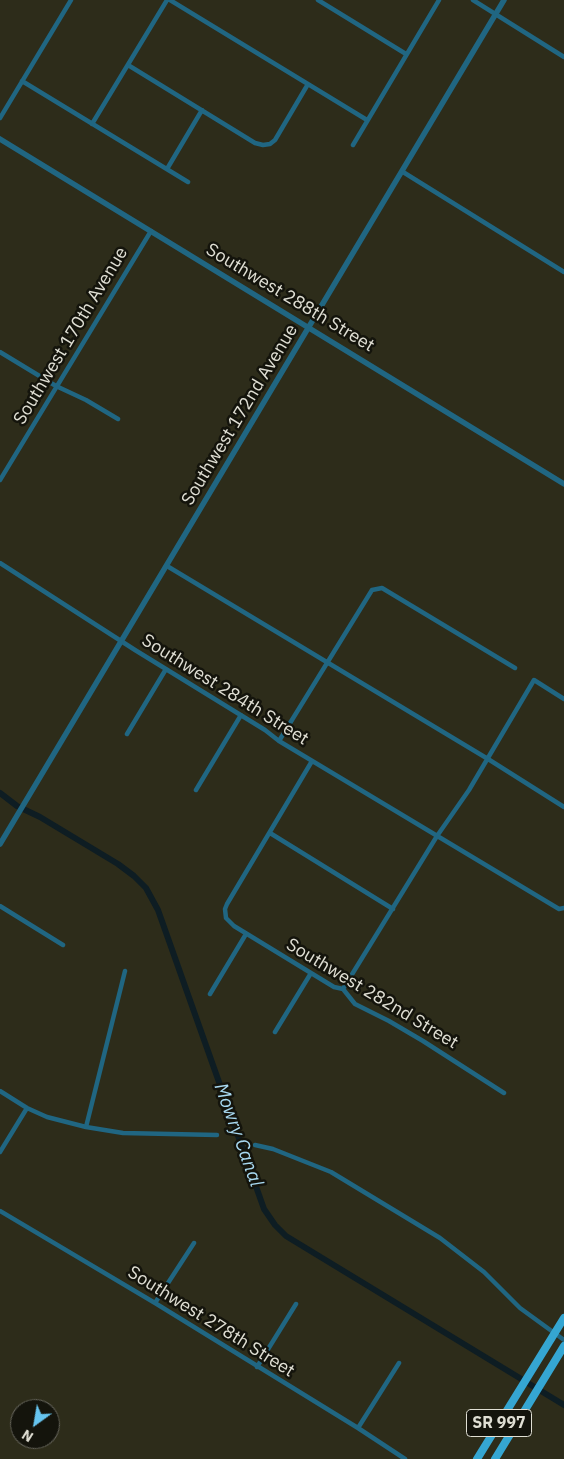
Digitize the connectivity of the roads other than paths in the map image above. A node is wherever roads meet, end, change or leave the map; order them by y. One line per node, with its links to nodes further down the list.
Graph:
1 (71, 0): 11 (street)
2 (168, 0): 10 (street); 12 (street)
3 (318, 0): 8 (street)
4 (439, 0): 8 (street)
5 (473, 0): 7 (street)
6 (504, 0): 7 (street, Southwest 172nd Avenue)
7 (496, 14): 9 (street); 20 (street, Southwest 172nd Avenue)
8 (406, 54): 15 (street)
9 (564, 57)
10 (128, 65): 13 (street); 16 (street)
11 (22, 81): 14 (street); 16 (street)
12 (308, 84): 13 (street); 15 (street)
13 (202, 110): 19 (street)
14 (0, 118)
15 (367, 120): 18 (street)
16 (92, 124): 19 (street)
17 (0, 139): 22 (street, Southwest 288th Street)
18 (353, 145)
19 (167, 169): 21 (street)
20 (402, 172): 23 (street); 24 (street, Southwest 172nd Avenue)
21 (188, 182)
22 (151, 231): 24 (street, Southwest 288th Street); 26 (street, Southwest 170th Avenue)
23 (564, 272)
24 (310, 327): 29 (street, Southwest 288th Street); 31 (street, Southwest 172nd Avenue)
25 (0, 352): 26 (street)
26 (56, 386): 27 (street); 28 (street, Southwest 170th Avenue)
27 (118, 419)
28 (0, 480)
29 (564, 484)
30 (0, 563): 32 (street, Southwest 284th Street)
31 (167, 566): 32 (street, Southwest 172nd Avenue); 33 (street)
32 (121, 641): 35 (street, Southwest 284th Street); 46 (street, Southwest 172nd Avenue)
33 (328, 663): 34 (street); 39 (street); 40 (street)
34 (515, 668)
35 (166, 669): 37 (street, Southwest 284th Street); 38 (street)
36 (564, 699): 40 (street)
37 (241, 715): 39 (street, Southwest 284th Street); 42 (street)
38 (127, 734)
39 (279, 741): 41 (street, Southwest 284th Street)
40 (488, 758): 43 (street); 45 (street)
41 (312, 761): 44 (street); 45 (street, Southwest 284th Street)
42 (196, 790)
43 (564, 807)
44 (270, 833): 49 (street); 50 (street, Southwest 282nd Street)
45 (437, 836): 48 (street, Southwest 284th Street); 49 (street)
46 (0, 844)
47 (0, 906): 51 (street)
48 (564, 908)
49 (393, 909): 54 (street)
50 (246, 934): 53 (street, Southwest 282nd Street); 55 (street)
51 (63, 945)
52 (125, 971): 60 (street)
53 (311, 974): 54 (street, Southwest 282nd Street); 56 (street)
54 (343, 989): 58 (street, Southwest 282nd Street)
55 (210, 994)
56 (275, 1032)
57 (0, 1091): 59 (street)
58 (504, 1093)
59 (27, 1108): 60 (street); 63 (street)
60 (86, 1127): 61 (street)
61 (217, 1135)
62 (255, 1145): 69 (street)
63 (0, 1152)
64 (0, 1211): 66 (street, Southwest 278th Street)
65 (194, 1243): 66 (street)
66 (155, 1303): 73 (street, Southwest 278th Street)
67 (296, 1304): 73 (street)
68 (564, 1318): 69 (highway, SR 997)
69 (555, 1333): 70 (street); 76 (highway, SR 997)
70 (564, 1340)
71 (564, 1346): 77 (highway, SR 997)
72 (398, 1363): 74 (street)
73 (257, 1367): 74 (street, Southwest 278th Street)
74 (358, 1428): 75 (street, Southwest 278th Street)
75 (405, 1459)
76 (478, 1459)
77 (495, 1459)

